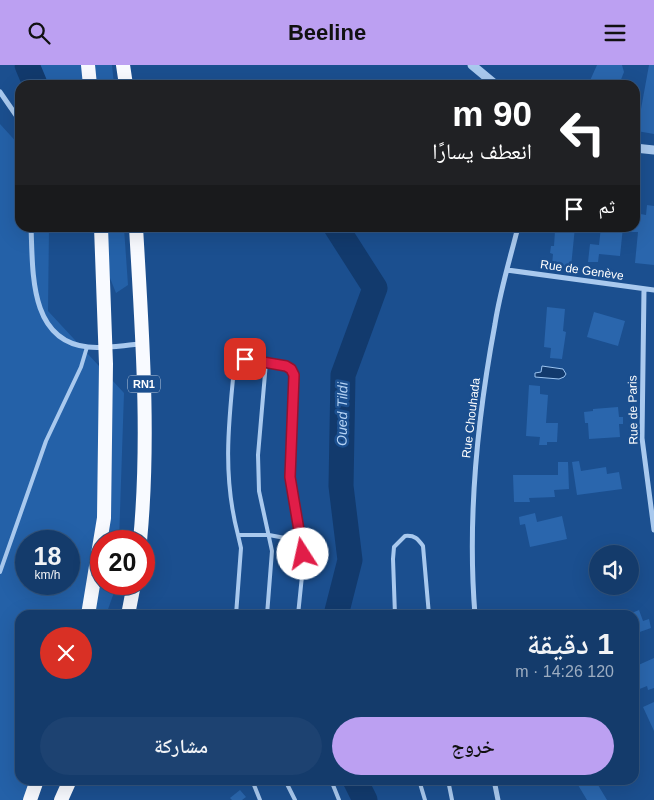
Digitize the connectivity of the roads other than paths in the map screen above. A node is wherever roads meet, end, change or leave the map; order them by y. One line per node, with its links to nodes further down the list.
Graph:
1 (88, 65): 4 (highway)
2 (124, 65): 5 (highway)
3 (472, 65): 6 (street)
4 (90, 80)
5 (126, 80)
6 (490, 80)
7 (0, 92): 8 (street)
8 (15, 114)
9 (640, 149): 10 (street)
10 (654, 150)
11 (31, 232): 19 (street)
12 (101, 232): 20 (highway)
13 (136, 232): 18 (highway, RN1)
14 (517, 232): 15 (street, Rue Chouhada)
15 (507, 270): 16 (street, Rue de Genève); 37 (street, Rue Chouhada)
16 (644, 289): 17 (street, Rue de Genève); 22 (street, Rue de Paris)
17 (654, 290)
18 (143, 343): 20 (street); 23 (highway, RN1)
19 (86, 347): 20 (street); 28 (lane)
20 (106, 347): 30 (highway)
21 (266, 362): 25 (lane); 26 (lane); 27 (lane)
22 (652, 510): 24 (street, Rue de Paris)
23 (141, 530)
24 (654, 530)
25 (238, 535): 26 (lane); 32 (lane)
26 (269, 535): 27 (lane); 33 (lane)
27 (301, 541): 34 (lane)
28 (0, 572)
29 (132, 595): 31 (highway)
30 (89, 610)
31 (129, 610)
32 (236, 610)
33 (267, 610)
34 (299, 610)
35 (395, 610): 36 (lane)
36 (429, 610)
37 (474, 610)
38 (35, 785): 47 (highway)
39 (68, 785): 48 (highway)
40 (254, 785): 46 (lane)
41 (288, 785): 49 (lane)
42 (333, 785): 50 (lane)
43 (420, 785): 51 (lane)
44 (449, 785): 52 (lane)
45 (495, 785): 53 (street)
46 (259, 799)
47 (30, 800)
48 (61, 800)
49 (295, 800)
50 (339, 800)
51 (425, 800)
52 (452, 800)
53 (498, 800)

